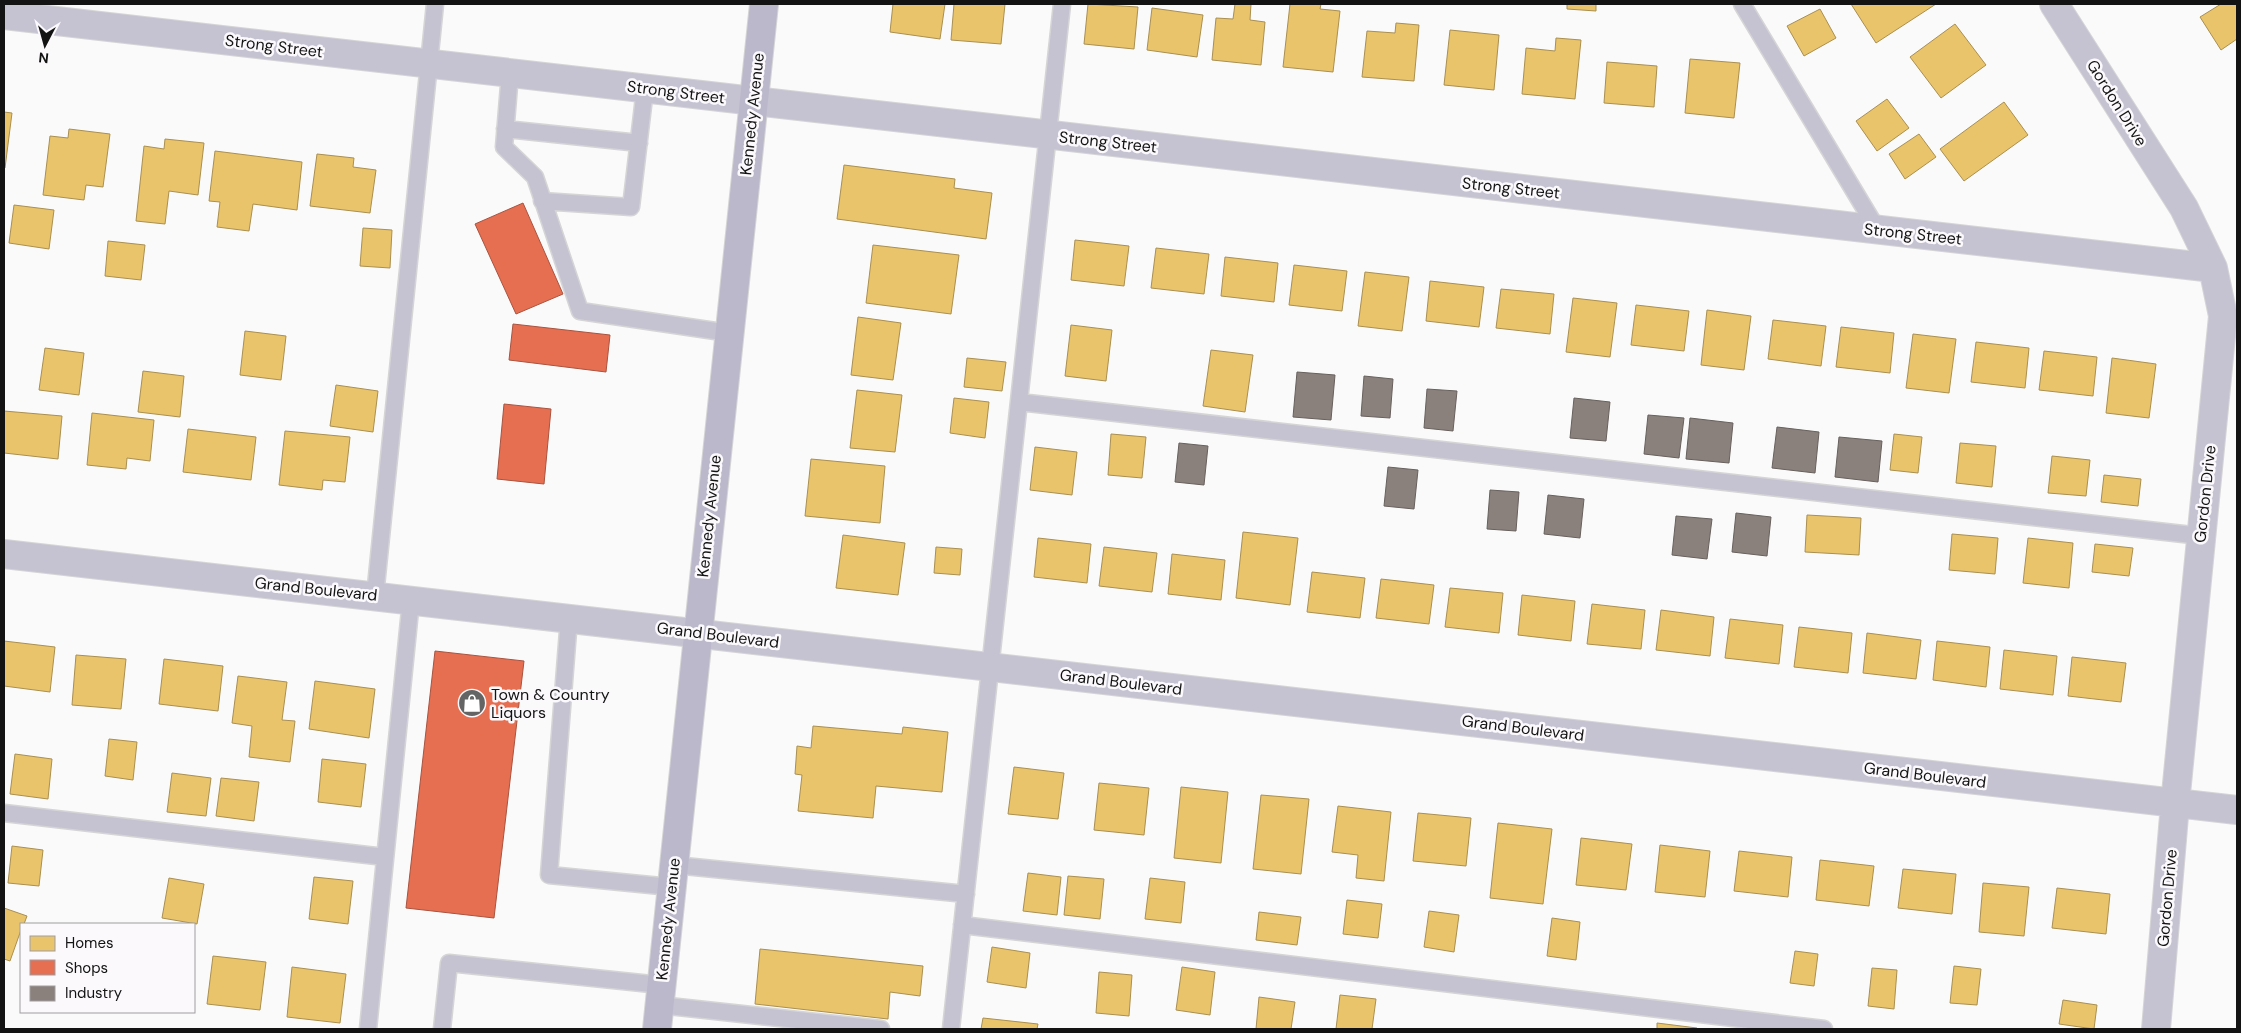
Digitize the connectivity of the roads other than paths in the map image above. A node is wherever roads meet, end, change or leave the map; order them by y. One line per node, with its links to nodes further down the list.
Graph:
1 (435, 4): 7 (lane)
2 (764, 4): 10 (street, Kennedy Avenue)
3 (1062, 4): 12 (lane)
4 (1742, 4): 15 (lane)
5 (2054, 4): 16 (street, Gordon Drive)
6 (4, 15): 7 (street, Strong Street)
7 (429, 64): 8 (street, Strong Street); 21 (lane)
8 (510, 73): 9 (street, Strong Street); 11 (lane)
9 (645, 89): 10 (street, Strong Street); 13 (lane)
10 (754, 101): 12 (street, Strong Street); 17 (street, Kennedy Avenue)
11 (505, 129): 13 (lane); 14 (lane)
12 (1049, 135): 15 (street, Strong Street); 18 (lane)
13 (639, 143): 14 (lane)
14 (542, 201): 17 (lane)
15 (1877, 230): 16 (street, Strong Street)
16 (2213, 268): 19 (street, Gordon Drive)
17 (729, 333): 24 (street, Kennedy Avenue)
18 (1019, 402): 19 (lane); 25 (lane)
19 (2201, 536): 26 (street, Gordon Drive)
20 (4, 554): 21 (street, Grand Boulevard)
21 (376, 596): 22 (street, Grand Boulevard)
22 (411, 600): 23 (street, Grand Boulevard); 29 (lane)
23 (569, 618): 24 (street, Grand Boulevard); 30 (lane)
24 (697, 632): 25 (street, Grand Boulevard); 30 (street, Kennedy Avenue)
25 (989, 667): 26 (street, Grand Boulevard); 31 (lane)
26 (2175, 804): 27 (street, Grand Boulevard); 39 (street, Gordon Drive)
27 (2237, 810)
28 (4, 813): 29 (lane)
29 (385, 857): 34 (lane)
30 (672, 876): 31 (lane); 33 (street, Kennedy Avenue)
31 (966, 894): 32 (lane)
32 (962, 925): 37 (lane); 38 (lane)
33 (659, 1007): 35 (lane); 36 (lane)
34 (368, 1029)
35 (442, 1029)
36 (881, 1029)
37 (951, 1029)
38 (1824, 1029)
39 (2156, 1029)

